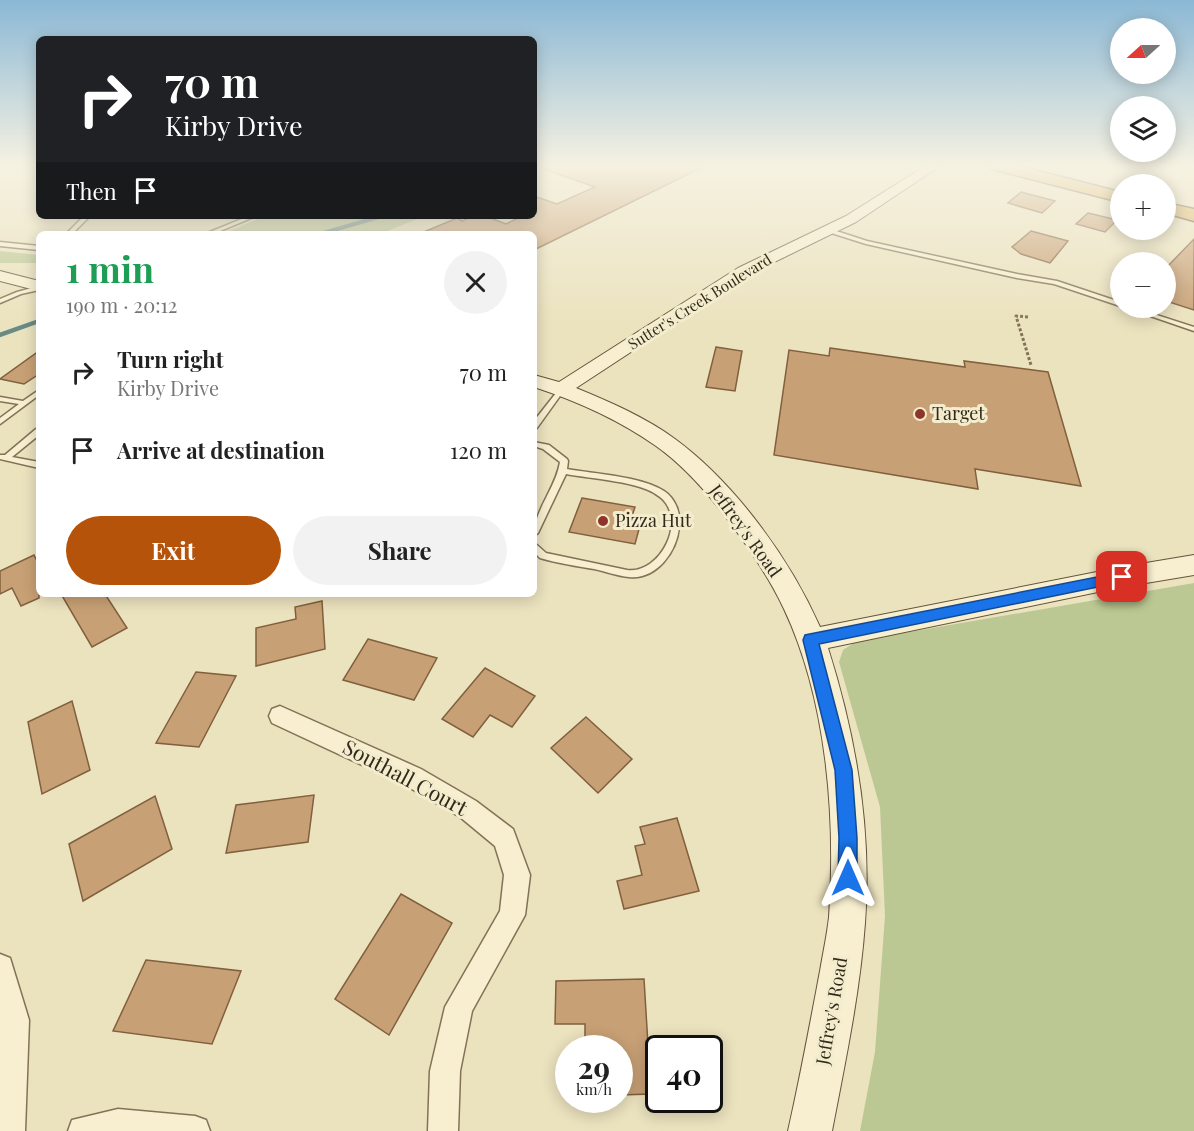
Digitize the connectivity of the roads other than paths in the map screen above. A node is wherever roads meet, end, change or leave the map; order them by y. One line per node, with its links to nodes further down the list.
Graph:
1 (84, 219): 4 (lane)
2 (246, 219): 5 (lane)
3 (851, 219): 6 (street, Sutter's Creek Boulevard)
4 (72, 231)
5 (216, 231)
6 (827, 231): 13 (lane); 16 (street, Sutter's Creek Boulevard)
7 (0, 244): 8 (lane)
8 (36, 248)
9 (0, 276): 10 (street)
10 (36, 286)
11 (36, 288): 12 (lane)
12 (0, 301)
13 (1110, 301)
14 (1160, 318): 15 (lane)
15 (1194, 329)
16 (548, 385): 20 (lane); 30 (street, Jeffrey's Road)
17 (36, 394): 19 (lane)
18 (0, 399): 19 (lane)
19 (25, 403): 21 (lane)
20 (537, 417)
21 (0, 422)
22 (36, 432): 24 (lane)
23 (537, 445): 26 (lane)
24 (3, 457): 25 (lane)
25 (36, 464)
26 (562, 471): 27 (lane); 28 (lane)
27 (537, 527)
28 (537, 550)
29 (1194, 565): 30 (street)
30 (811, 640): 37 (street, Jeffrey's Road)
31 (280, 716): 36 (street, Southall Court)
32 (0, 968): 33 (street)
33 (10, 1131)
34 (83, 1131): 35 (street)
35 (195, 1131)
36 (443, 1131)
37 (810, 1131)

